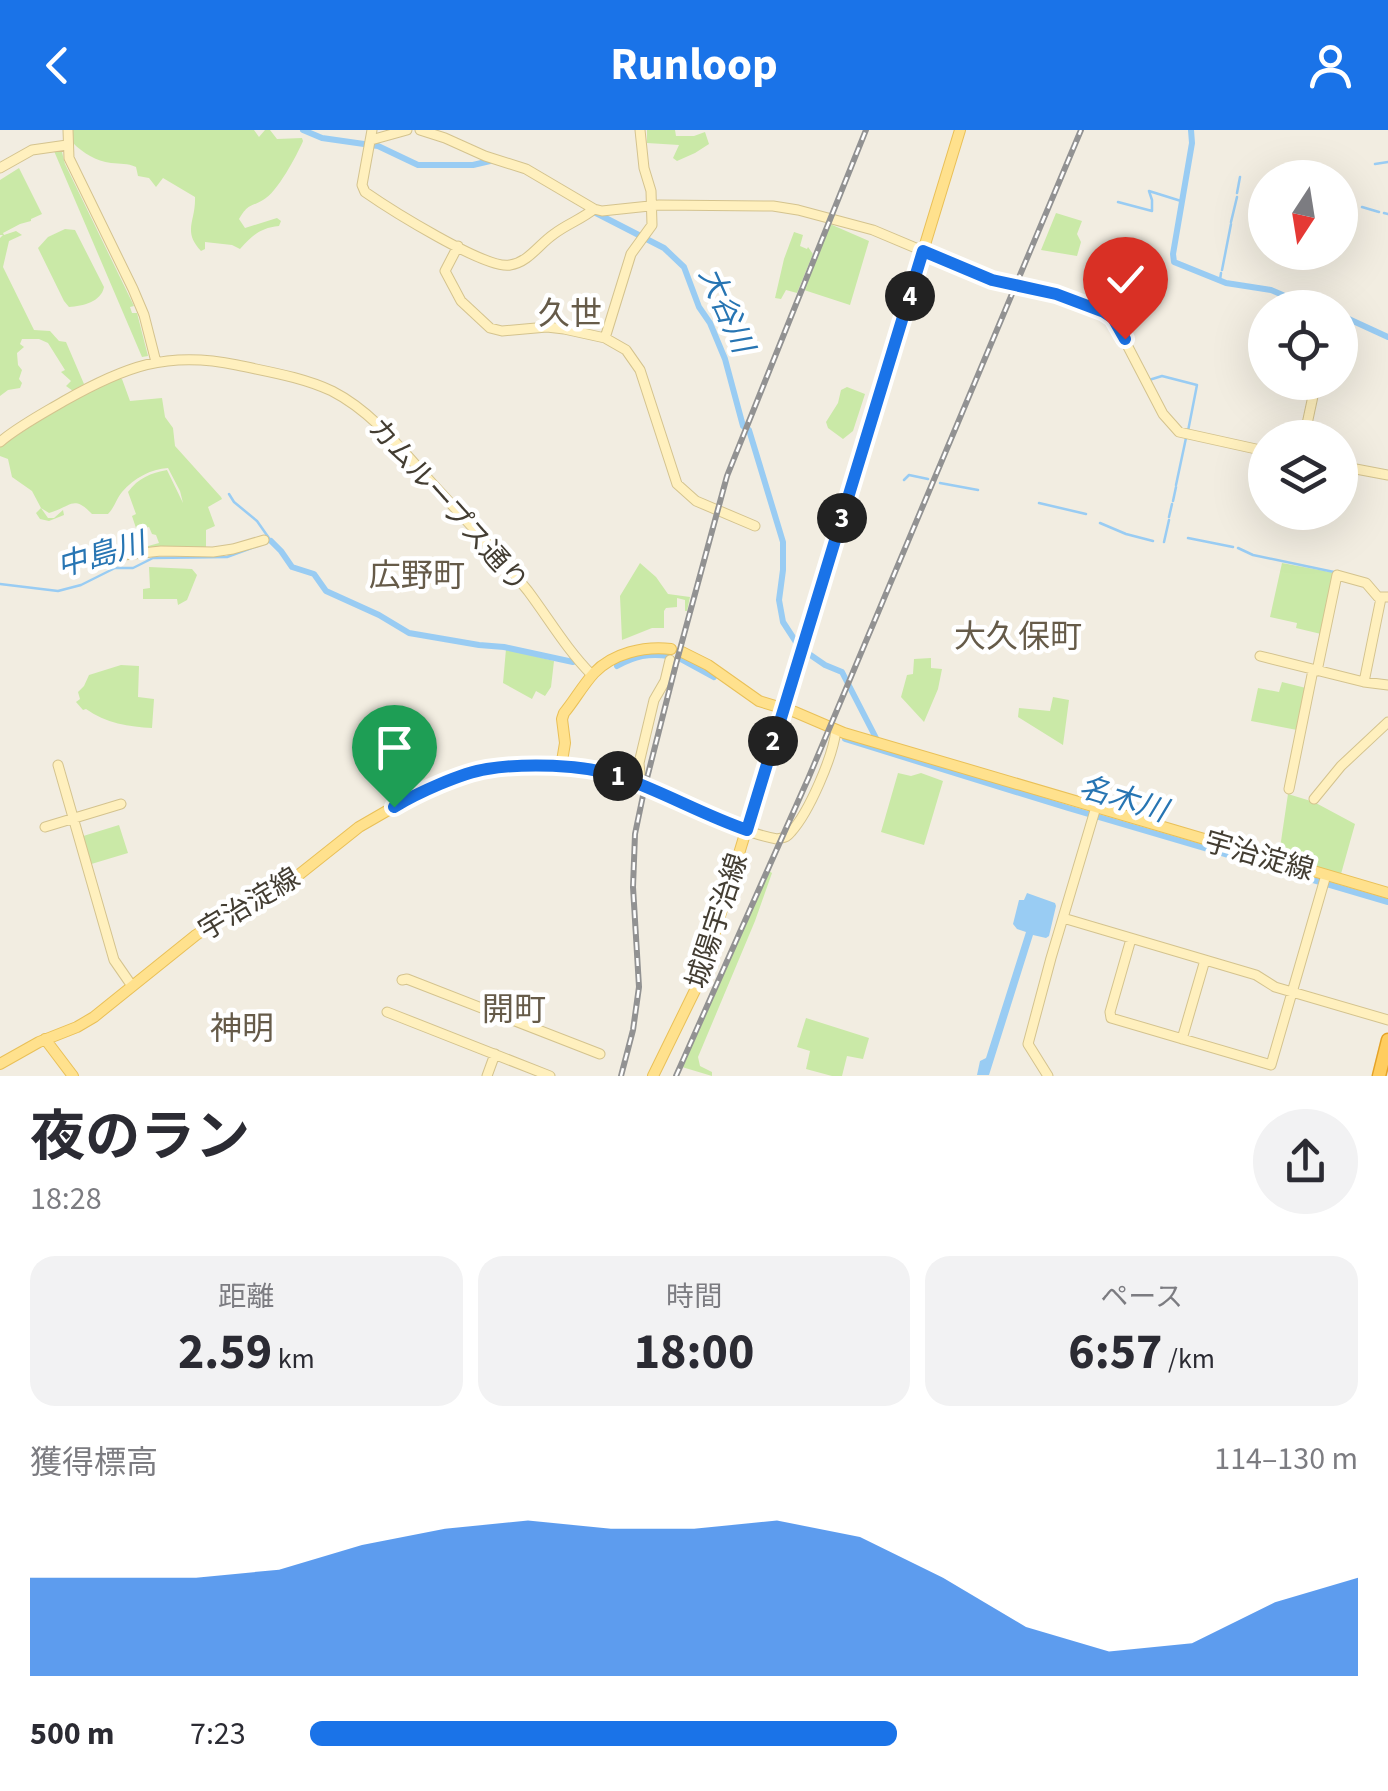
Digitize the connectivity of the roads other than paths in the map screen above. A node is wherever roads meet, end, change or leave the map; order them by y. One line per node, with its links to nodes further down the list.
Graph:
1 (68, 130): 8 (street)
2 (408, 130): 7 (street)
3 (420, 130): 6 (street)
4 (640, 130): 10 (street)
5 (960, 130): 13 (main road, 城陽宇治線)
6 (437, 133): 11 (street)
7 (371, 140): 12 (street)
8 (67, 145): 9 (street); 15 (street)
9 (0, 168)
10 (652, 206): 11 (street); 13 (street); 14 (street)
11 (592, 211): 12 (street)
12 (458, 246): 14 (street)
13 (923, 251): 17 (street); 32 (main road, 城陽宇治線)
14 (605, 338): 20 (street)
15 (156, 362): 16 (street, カムループス通り); 29 (street, カムループス通り)
16 (0, 442)
17 (1248, 448)
18 (1358, 470): 19 (street)
19 (1388, 476)
20 (755, 526)
21 (264, 540): 22 (street)
22 (96, 558)
23 (1385, 597): 24 (street); 28 (street)
24 (1374, 633): 25 (street); 30 (street)
25 (1388, 637)
26 (674, 654): 29 (main road); 32 (main road, 宇治淀線); 37 (street)
27 (1260, 656): 28 (street)
28 (1315, 670): 30 (street); 38 (street)
29 (592, 675): 36 (main road)
30 (1364, 682): 31 (street)
31 (1388, 685)
32 (782, 709): 34 (main road, 宇治淀線); 44 (main road, 城陽宇治線)
33 (1388, 722): 39 (street)
34 (836, 730): 41 (main road, 宇治淀線); 44 (street)
35 (58, 765): 42 (street)
36 (562, 767): 37 (street); 51 (main road, 宇治淀線)
37 (638, 784): 44 (street)
38 (1289, 789)
39 (1314, 799)
40 (121, 804): 42 (street)
41 (1094, 813): 45 (main road, 宇治淀線); 47 (street)
42 (72, 818): 43 (street); 51 (street)
43 (45, 827)
44 (747, 830): 66 (main road, 城陽宇治線)
45 (1325, 881): 46 (main road, 宇治淀線); 52 (street)
46 (1388, 893)
47 (1064, 918): 48 (street); 67 (street)
48 (1131, 938): 49 (street); 56 (street)
49 (1205, 960): 52 (street); 56 (street)
50 (402, 980): 60 (street)
51 (132, 986): 55 (main road, 宇治淀線)
52 (1293, 993): 54 (street); 56 (street)
53 (387, 1012): 59 (street)
54 (1388, 1020)
55 (45, 1039): 61 (main road, 宇治淀線); 63 (main road)
56 (1182, 1039)
57 (1388, 1040): 62 (highway)
58 (1388, 1053): 62 (highway)
59 (495, 1054): 64 (street); 65 (street)
60 (600, 1054)
61 (0, 1064)
62 (1385, 1074)
63 (73, 1076)
64 (487, 1076)
65 (550, 1076)
66 (654, 1076)
67 (1048, 1076)

